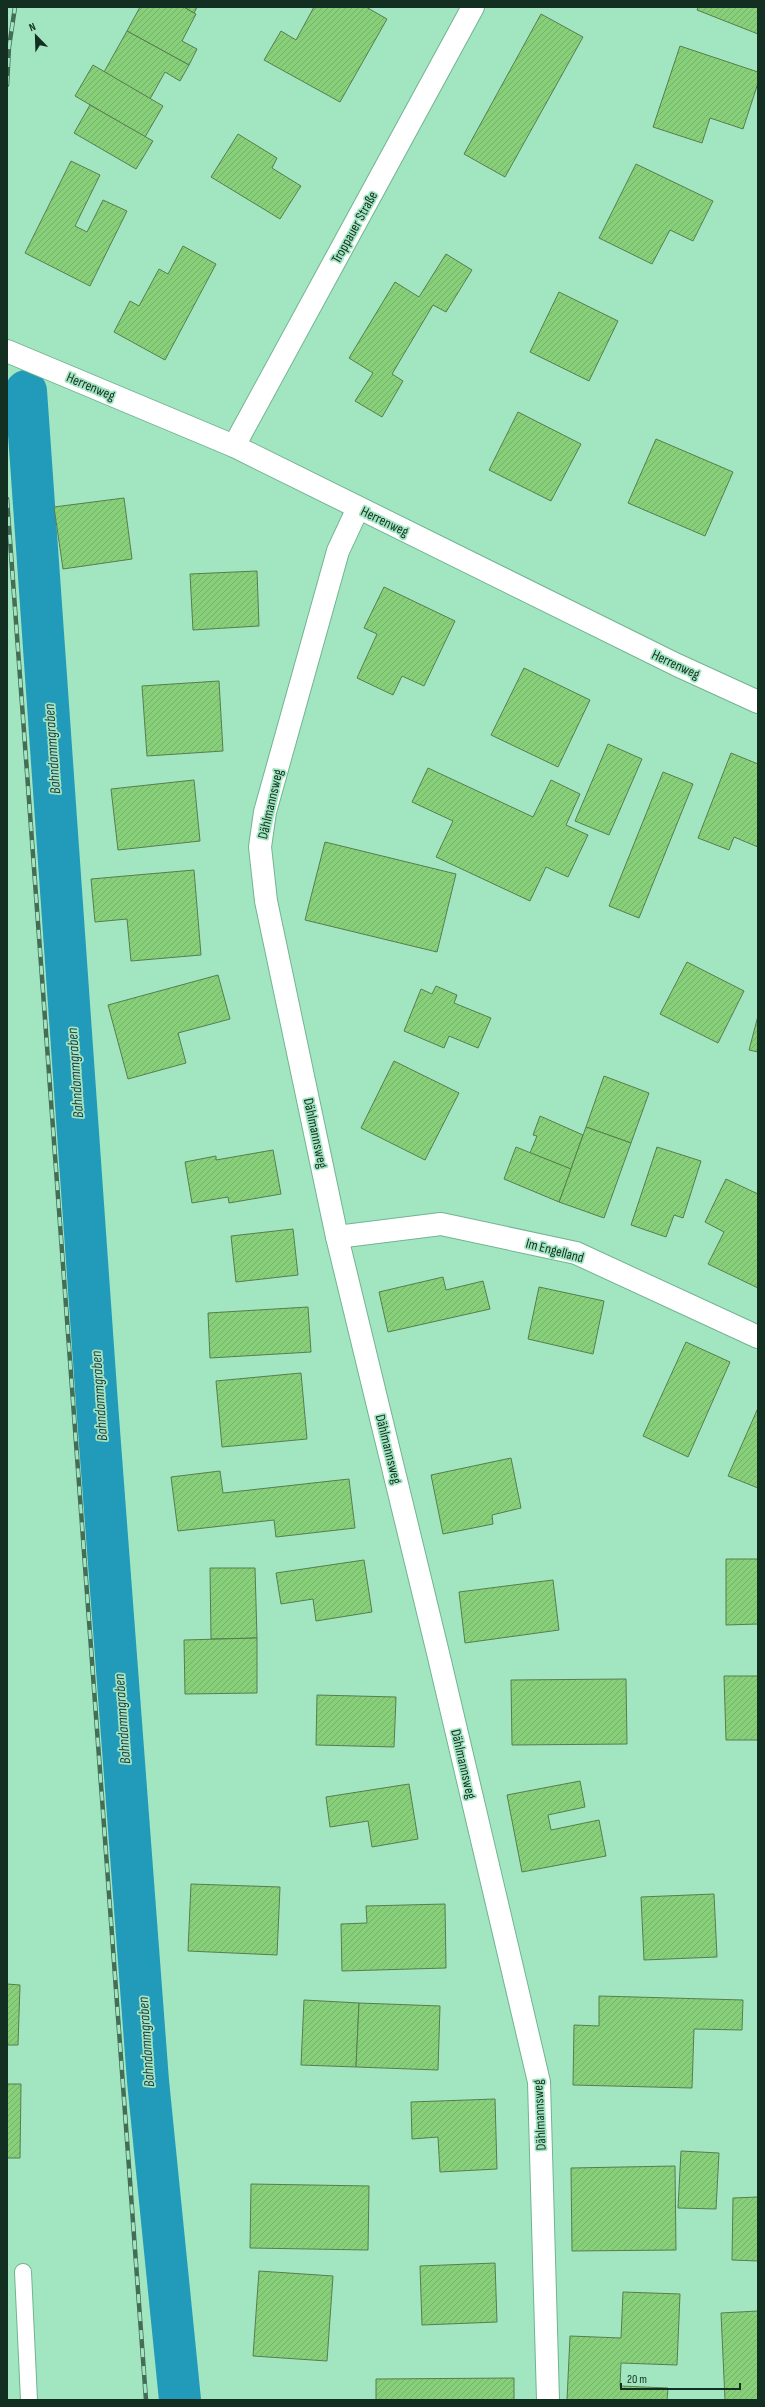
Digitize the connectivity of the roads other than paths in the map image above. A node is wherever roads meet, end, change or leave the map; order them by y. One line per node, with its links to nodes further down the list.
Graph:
1 (473, 7): 3 (street, Troppauer Straße)
2 (7, 351): 3 (street, Herrenweg)
3 (234, 446): 4 (street, Herrenweg)
4 (358, 508): 5 (street, Herrenweg); 6 (street, Dählmannsweg)
5 (758, 702)
6 (338, 1237): 7 (street, Im Engelland); 10 (street, Dählmannsweg)
7 (758, 1337)
8 (23, 2272): 9 (lane)
9 (30, 2400)
10 (548, 2400)

